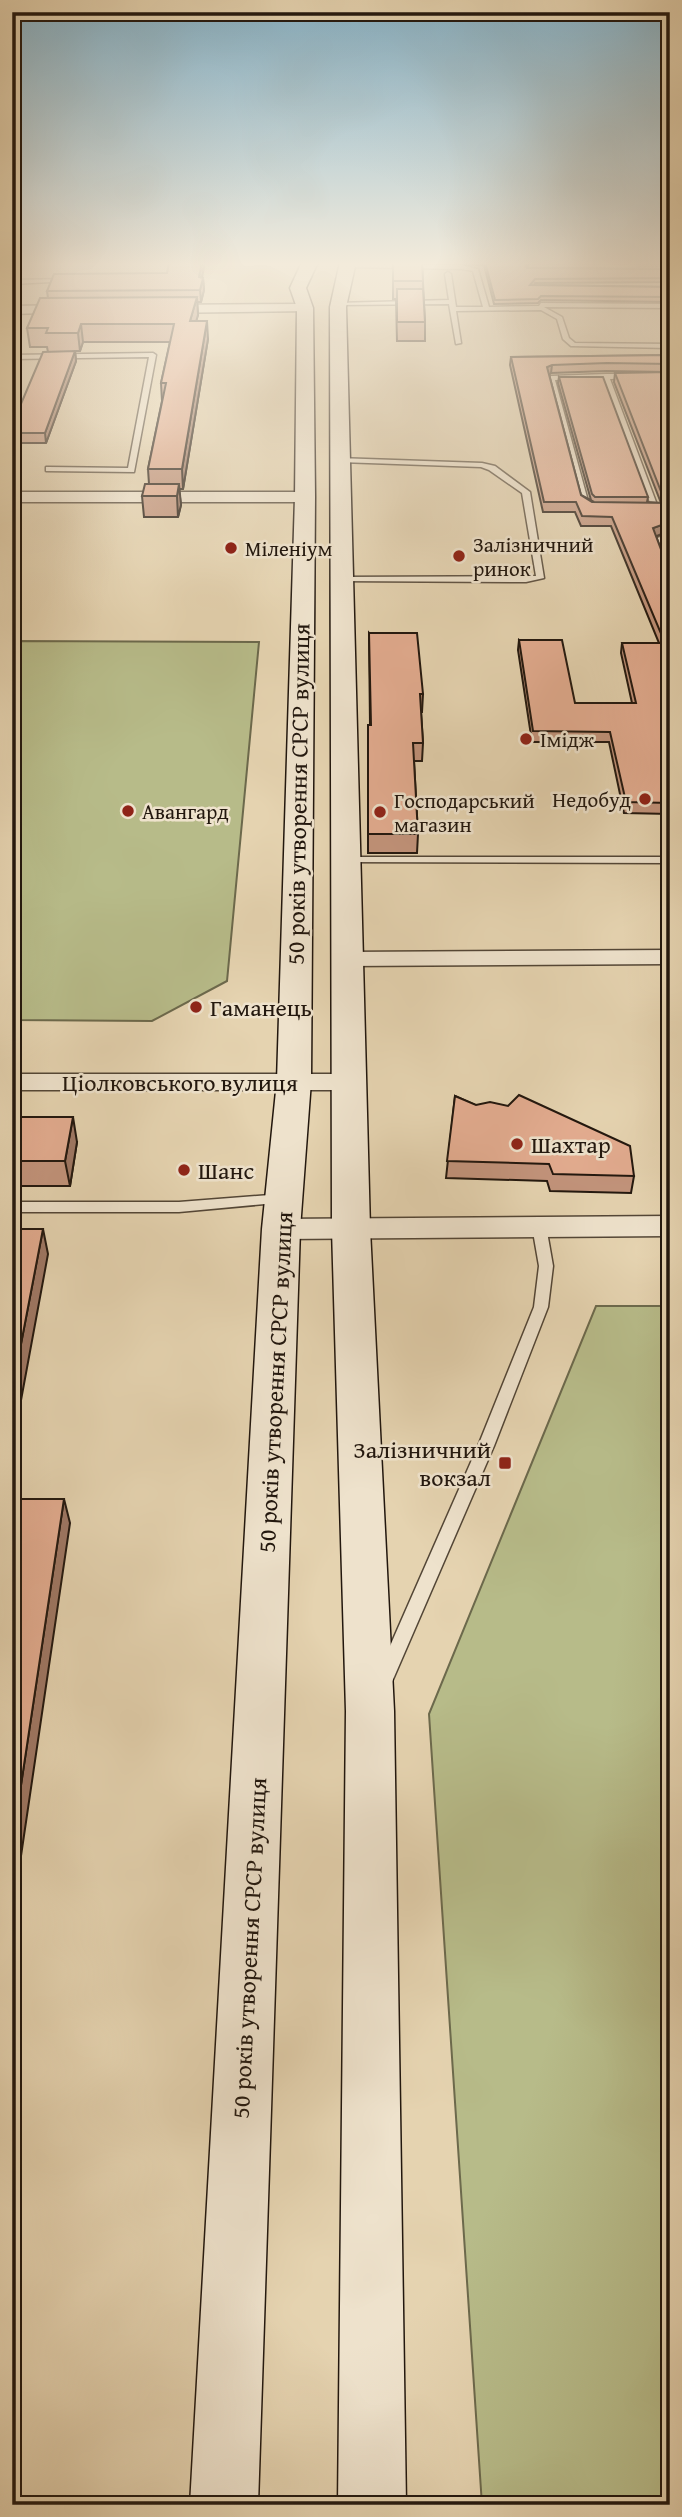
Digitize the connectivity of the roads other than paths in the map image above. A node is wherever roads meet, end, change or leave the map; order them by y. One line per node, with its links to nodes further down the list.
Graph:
1 (148, 379): 7 (lane)
2 (303, 379): 9 (main road, 50 років утворення СРСР вулиця)
3 (339, 379): 6 (main road, 50 років утворення СРСР вулиця)
4 (551, 379): 10 (lane)
5 (607, 379): 12 (lane)
6 (340, 460): 16 (main road, 50 років утворення СРСР вулиця); 16 (lane)
7 (49, 469)
8 (12, 497): 9 (street)
9 (305, 497): 21 (main road, 50 років утворення СРСР вулиця)
10 (604, 508)
11 (643, 508): 12 (lane)
12 (656, 508): 13 (lane)
13 (670, 508)
14 (670, 536): 15 (lane)
15 (670, 569)
16 (342, 579): 17 (main road, 50 років утворення СРСР вулиця)
17 (345, 860): 18 (lane); 20 (main road, 50 років утворення СРСР вулиця)
18 (670, 860)
19 (670, 957): 20 (street)
20 (346, 959): 23 (main road, 50 років утворення СРСР вулиця)
21 (294, 1081): 22 (street, Ціолковського вулиця); 23 (street, Ціолковського вулиця); 25 (main road, 50 років утворення СРСР вулиця)
22 (12, 1082)
23 (348, 1082): 28 (main road, 50 років утворення СРСР вулиця)
24 (12, 1207): 25 (lane)
25 (282, 1214): 28 (street); 30 (main road, 50 років утворення СРСР вулиця)
26 (539, 1226): 27 (street); 28 (street); 29 (lane)
27 (670, 1226)
28 (351, 1229): 29 (main road, 50 років утворення СРСР вулиця)
29 (370, 1711): 31 (main road, 50 років утворення СРСР вулиця)
30 (224, 2505)
31 (372, 2505)

